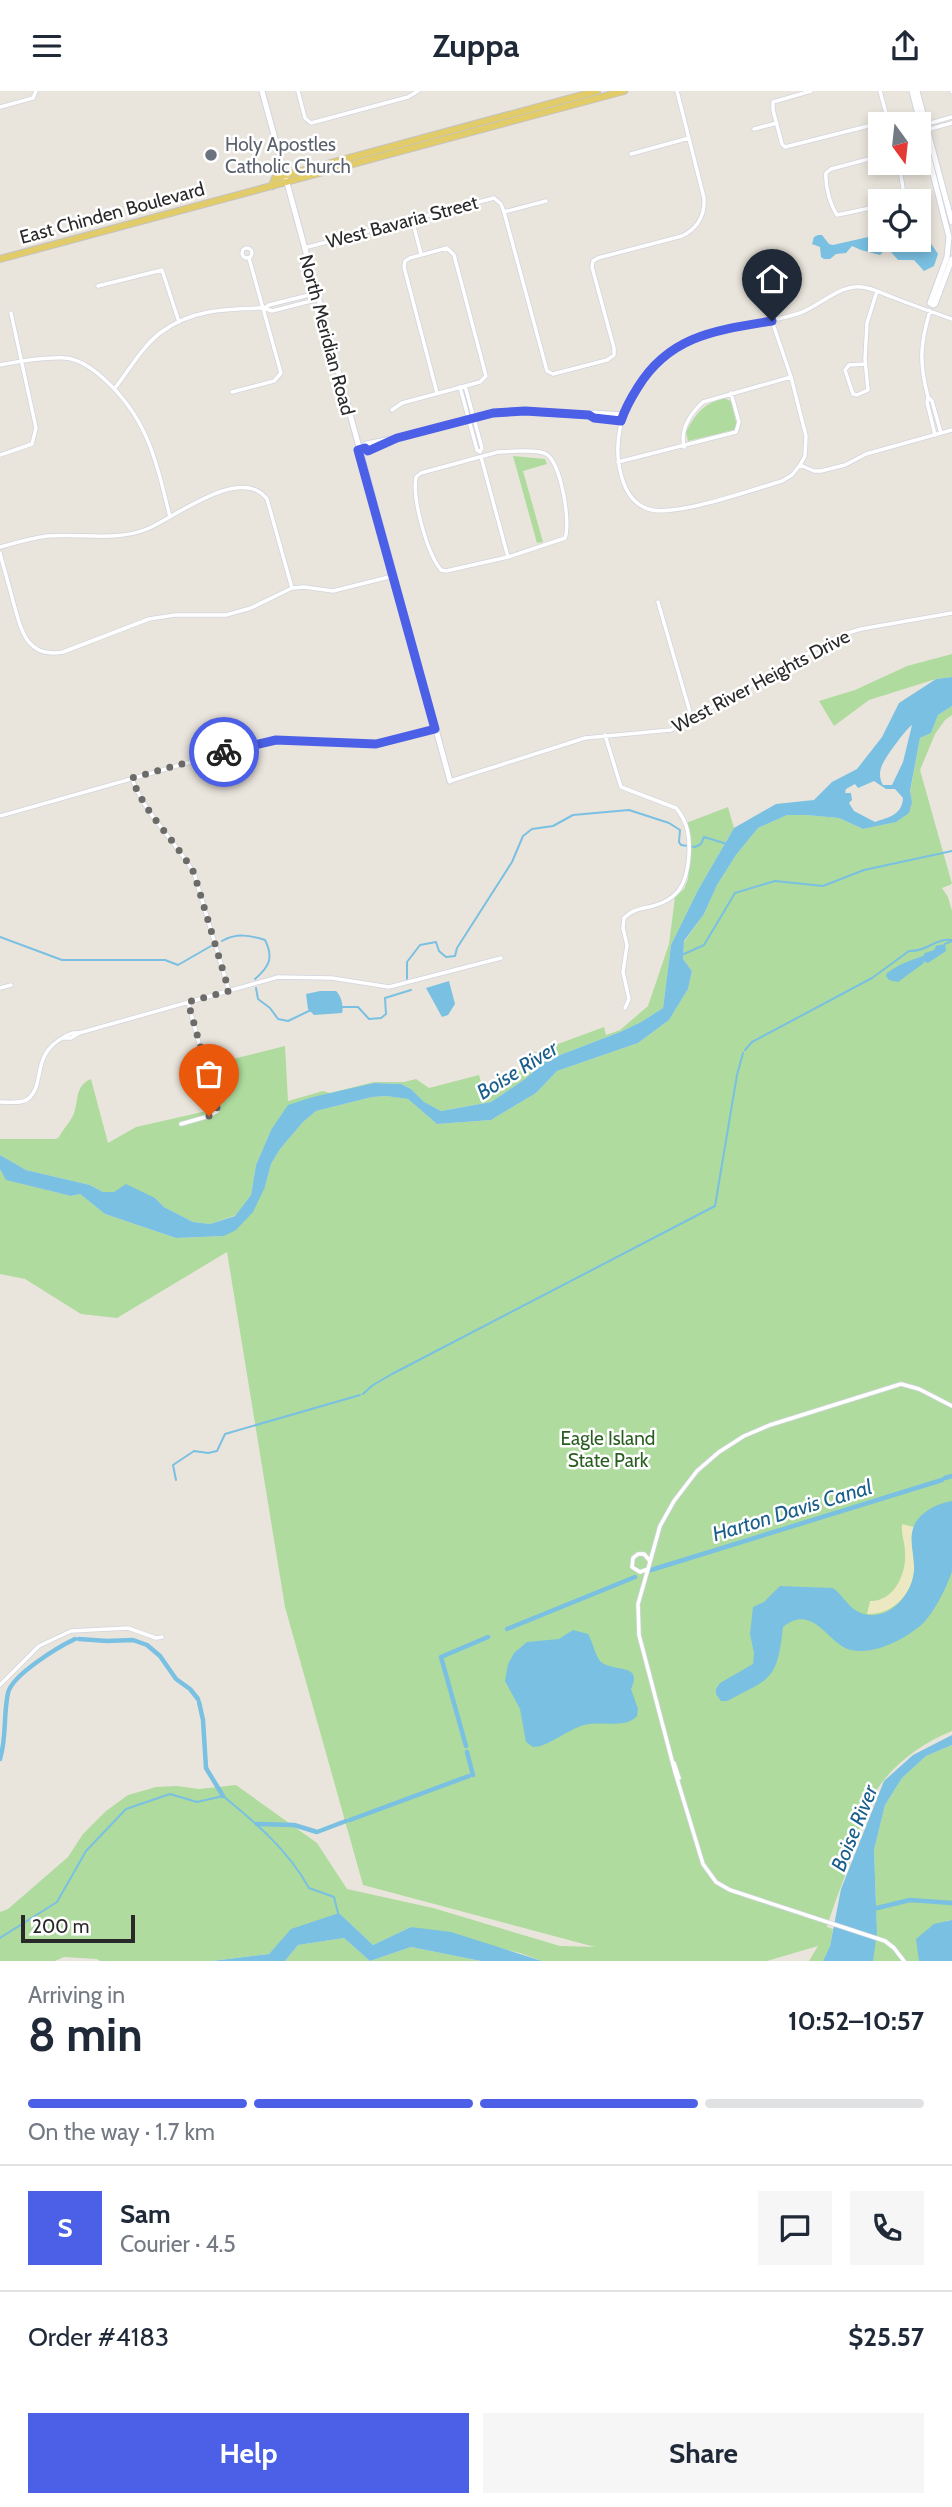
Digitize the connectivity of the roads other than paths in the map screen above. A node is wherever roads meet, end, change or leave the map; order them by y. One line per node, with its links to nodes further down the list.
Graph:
1 (262, 91): 27 (street, North Meridian Road)
2 (298, 91): 11 (street)
3 (418, 91): 11 (street)
4 (597, 91): 27 (main road)
5 (624, 91): 27 (main road)
6 (677, 91): 22 (street)
7 (811, 91): 16 (street)
8 (880, 91): 13 (street)
9 (915, 91): 14 (street)
10 (36, 93): 12 (street)
11 (412, 93)
12 (0, 107)
13 (885, 112)
14 (919, 112)
15 (952, 117): 18 (street)
16 (777, 123): 20 (street); 21 (street)
17 (952, 123): 19 (street)
18 (931, 125)
19 (931, 126)
20 (868, 128)
21 (754, 129)
22 (689, 138): 23 (street); 30 (street)
23 (631, 154)
24 (931, 156): 32 (street)
25 (868, 159): 29 (street)
26 (931, 164): 33 (street)
27 (286, 179): 34 (street, North Meridian Road); 37 (main road, East Chinden Boulevard)
28 (546, 201): 30 (street, West Bavaria Street)
29 (868, 209)
30 (504, 212): 31 (street, West Bavaria Street)
31 (412, 219): 34 (street, West Bavaria Street); 35 (street)
32 (952, 222)
33 (951, 243): 43 (street)
34 (304, 248): 41 (street, North Meridian Road)
35 (421, 254): 52 (street); 56 (street)
36 (249, 258): 42 (street)
37 (0, 259)
38 (952, 259): 43 (street)
39 (98, 286): 47 (street)
40 (877, 291): 43 (street); 46 (street); 49 (street)
41 (314, 297): 42 (street); 66 (street, North Meridian Road)
42 (264, 308): 47 (street); 55 (street)
43 (931, 308): 45 (street); 58 (street)
44 (11, 313): 48 (street)
45 (952, 320)
46 (772, 321): 51 (street); 61 (street)
47 (179, 322): 54 (street)
48 (23, 361): 50 (street); 54 (street); 68 (street)
49 (865, 364): 49 (street)
50 (0, 365)
51 (791, 377): 57 (street); 70 (street)
52 (466, 386): 53 (street); 60 (street)
53 (460, 387): 56 (street); 60 (street)
54 (115, 389): 71 (street)
55 (232, 392)
56 (437, 393): 59 (street)
57 (731, 393): 65 (street); 65 (street)
58 (928, 397): 63 (street); 64 (street)
59 (391, 410)
60 (471, 418): 61 (street); 66 (street); 67 (street)
61 (622, 418): 69 (street)
62 (952, 430): 63 (street)
63 (941, 433): 64 (street)
64 (935, 435): 70 (street)
65 (684, 447): 69 (street)
66 (361, 449): 75 (street, North Meridian Road)
67 (480, 454): 74 (street); 74 (street); 74 (street)
68 (0, 455)
69 (618, 462): 70 (street)
70 (800, 465)
71 (170, 517): 72 (street); 76 (street)
72 (0, 547)
73 (0, 553): 76 (street)
74 (508, 557)
75 (393, 576): 76 (street); 80 (street, North Meridian Road)
76 (292, 588)
77 (659, 602): 79 (street)
78 (952, 613): 79 (street, West River Heights Drive)
79 (692, 719): 81 (street, West River Heights Drive)
80 (435, 729): 82 (street); 83 (street, North Meridian Road)
81 (605, 735): 83 (street, West River Heights Drive); 90 (street)
82 (132, 778): 84 (street); 88 (street)
83 (450, 781)
84 (0, 815)
85 (500, 958): 88 (street)
86 (11, 985): 87 (street)
87 (0, 988)
88 (229, 991): 89 (street)
89 (188, 1002): 91 (street); 92 (street)
90 (625, 1008)
91 (0, 1102)
92 (181, 1124)
93 (952, 1406): 94 (street)
94 (653, 1545): 95 (street); 96 (street)
95 (641, 1554): 96 (street); 98 (street)
96 (650, 1561): 97 (street)
97 (648, 1569): 98 (street); 99 (street)
98 (638, 1572): 99 (street)
99 (642, 1586): 102 (street)
100 (162, 1637): 101 (street)
101 (0, 1685)
102 (904, 1961)

